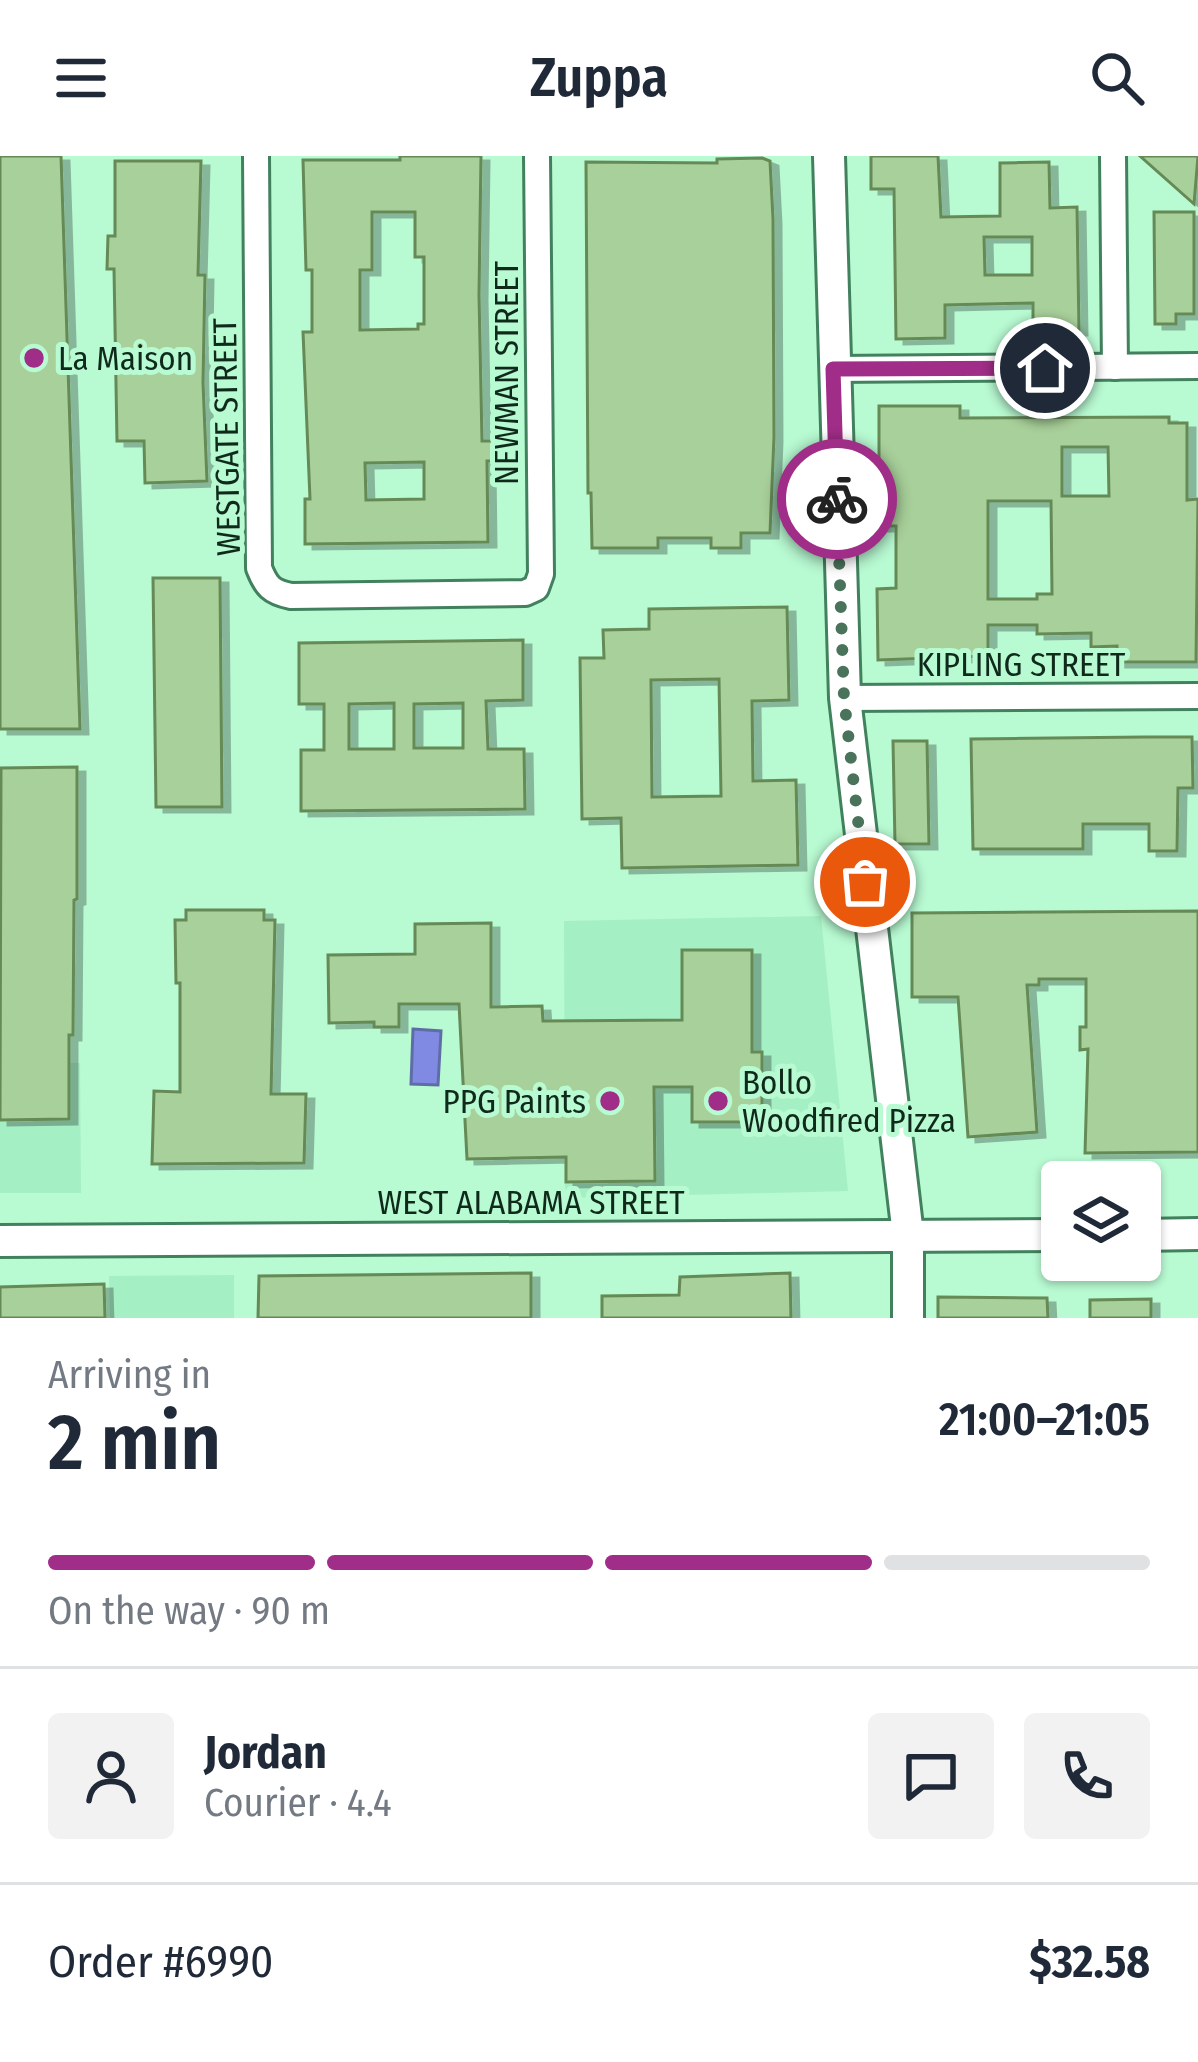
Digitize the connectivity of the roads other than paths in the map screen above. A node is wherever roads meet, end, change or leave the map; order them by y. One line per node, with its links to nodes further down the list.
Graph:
1 (256, 156): 8 (street, WESTGATE STREET)
2 (537, 156): 8 (street, NEWMAN STREET)
3 (829, 156): 7 (street)
4 (1113, 156): 6 (street)
5 (1198, 366): 6 (street)
6 (1115, 367): 7 (street)
7 (833, 369): 10 (street)
8 (536, 588)
9 (1198, 696): 10 (street, KIPLING STREET)
10 (844, 698): 13 (street)
11 (1161, 1234): 12 (street)
12 (1198, 1234)
13 (908, 1235): 14 (street, WEST ALABAMA STREET); 15 (street, WEST ALABAMA STREET); 16 (street)
14 (1041, 1235)
15 (0, 1241)
16 (908, 1318)

